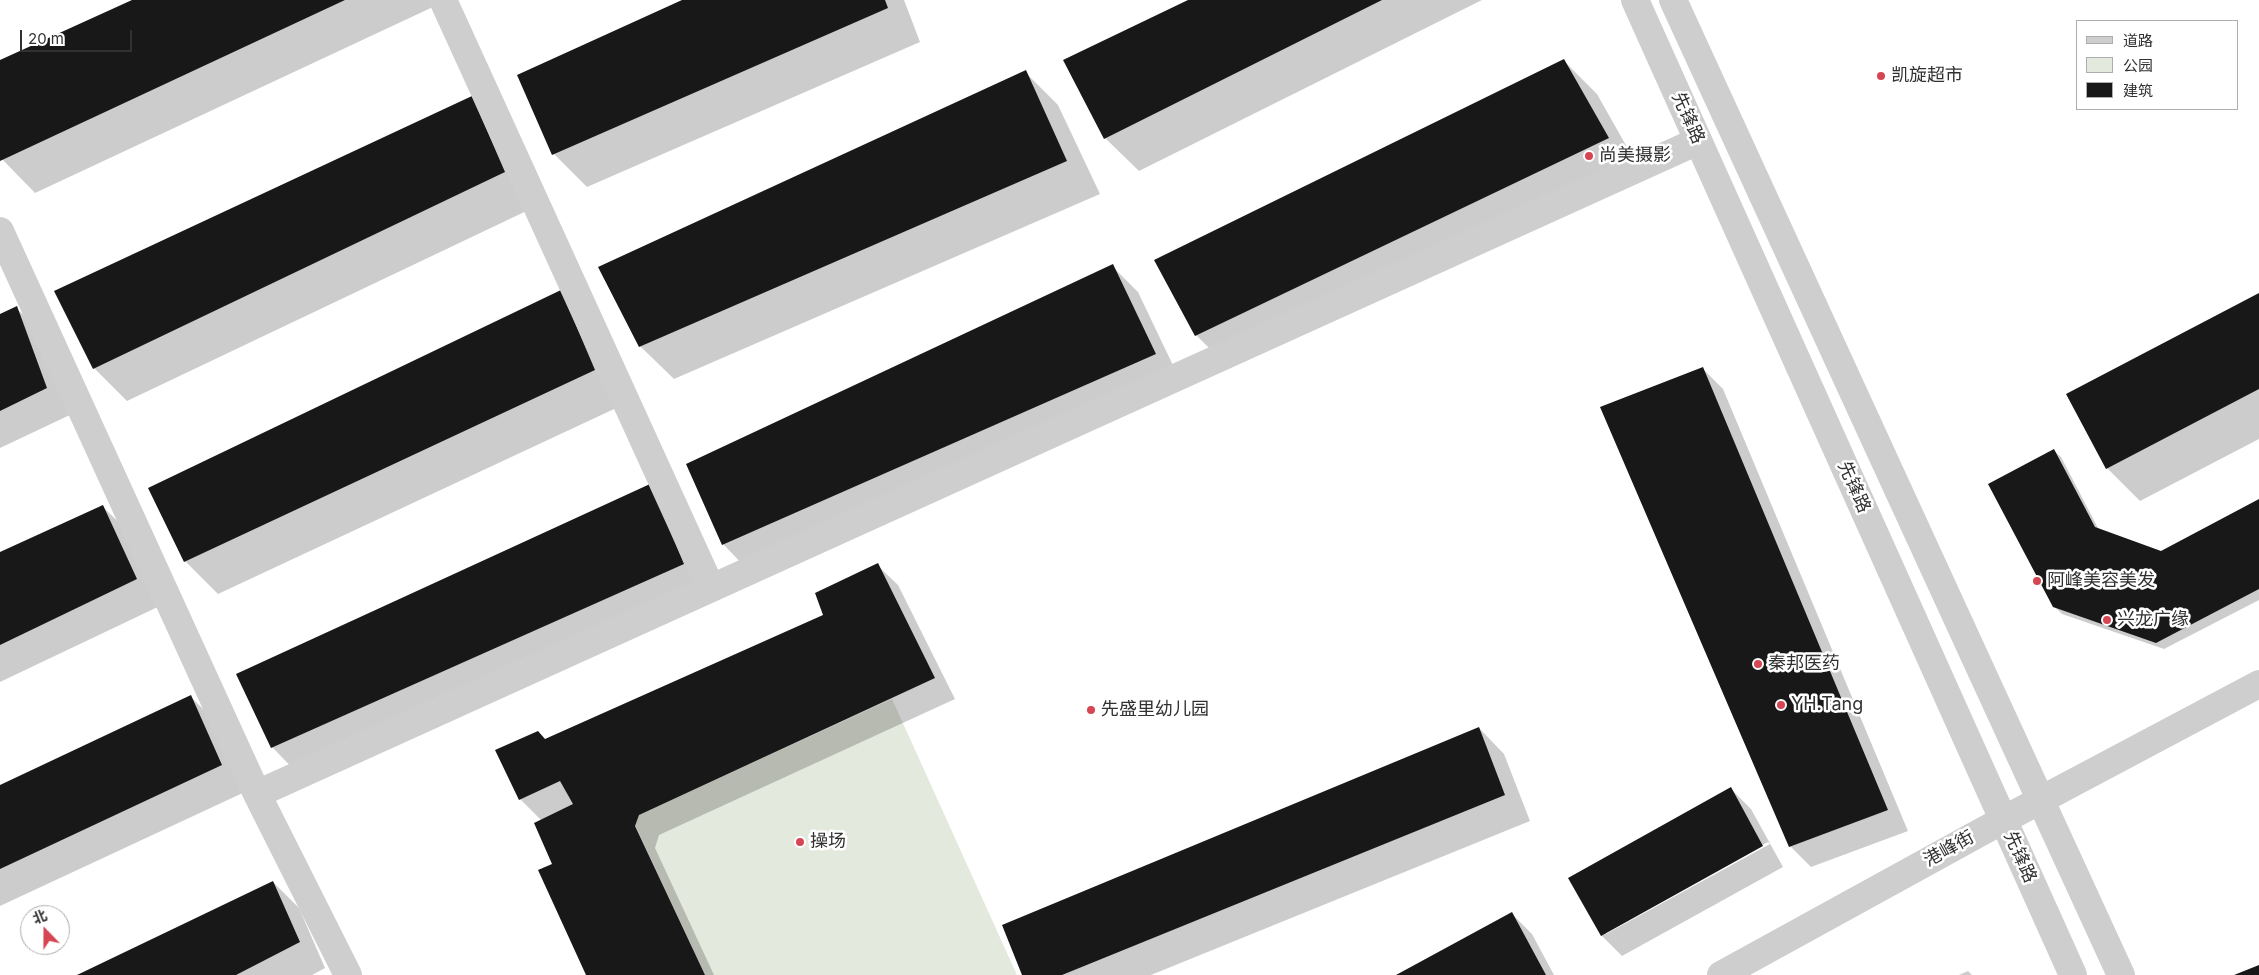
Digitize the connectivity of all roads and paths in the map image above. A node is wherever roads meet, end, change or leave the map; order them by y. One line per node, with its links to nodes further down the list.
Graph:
1 (443, 0): 6 (street)
2 (1635, 0): 4 (street, 先锋路)
3 (1673, 0): 9 (street)
4 (1698, 141): 6 (street); 10 (street, 先锋路)
5 (0, 231): 8 (street)
6 (711, 588): 8 (street)
7 (2259, 684): 9 (street, 港峰街)
8 (257, 794): 11 (street)
9 (2041, 800): 10 (street, 港峰街); 14 (street)
10 (2003, 820): 12 (street, 港峰街); 13 (street, 先锋路)
11 (348, 975)
12 (1721, 975)
13 (2073, 975)
14 (2121, 975)

